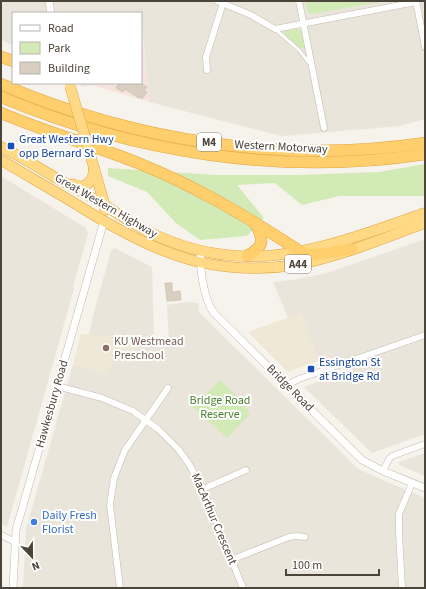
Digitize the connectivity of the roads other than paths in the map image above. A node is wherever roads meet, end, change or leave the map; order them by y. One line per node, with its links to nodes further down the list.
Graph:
1 (49, 1): 5 (street)
2 (299, 1): 6 (street)
3 (220, 2): 7 (street); 12 (street)
4 (416, 2): 6 (street); 8 (street)
5 (50, 12)
6 (303, 23): 7 (street); 11 (street)
7 (275, 29): 11 (lane)
8 (425, 47)
9 (1, 57): 10 (highway)
10 (12, 61)
11 (311, 66): 17 (street)
12 (207, 70)
13 (1, 84): 18 (highway, Western Motorway / M4)
14 (68, 84): 22 (highway, bridge)
15 (1, 97): 20 (highway, Western Motorway / M4)
16 (1, 113): 27 (highway)
17 (324, 128)
18 (425, 143)
19 (1, 147): 23 (highway, Great Western Highway / A44)
20 (425, 154)
21 (1, 160): 26 (highway, Great Western Highway / A44)
22 (94, 168): 23 (highway); 24 (highway)
23 (53, 176): 24 (highway, Great Western Highway / A44)
24 (106, 206): 26 (highway); 30 (highway, Great Western Highway / A44)
25 (425, 213): 31 (highway, Great Western Highway / A44)
26 (104, 221): 33 (highway, Great Western Highway / A44); 36 (street, Hawkesbury Road)
27 (255, 223): 31 (highway); 32 (highway)
28 (425, 223): 29 (highway, Great Western Highway / A44)
29 (352, 249): 31 (highway); 33 (highway, Great Western Highway / A44)
30 (201, 251): 32 (highway, Great Western Highway / A44); 33 (street, Bridge Road)
31 (301, 252): 32 (highway, Great Western Highway / A44)
32 (247, 256)
33 (199, 262): 35 (street, Bridge Road)
34 (425, 335): 35 (street)
35 (287, 385): 41 (street, Bridge Road)
36 (57, 386): 38 (street, MacArthur Crescent); 47 (street, Hawkesbury Road)
37 (168, 388): 38 (street)
38 (146, 420): 44 (street, MacArthur Crescent); 50 (street)
39 (425, 444): 41 (street)
40 (246, 470): 44 (street)
41 (383, 471): 42 (street, Bridge Road)
42 (412, 483): 43 (street, Bridge Road); 52 (street)
43 (425, 488)
44 (203, 489): 48 (street, MacArthur Crescent)
45 (1, 535): 47 (street)
46 (305, 537): 48 (street)
47 (15, 542): 49 (street, Hawkesbury Road)
48 (231, 560): 51 (street, MacArthur Crescent)
49 (13, 588)
50 (120, 588)
51 (243, 588)
52 (402, 588)

